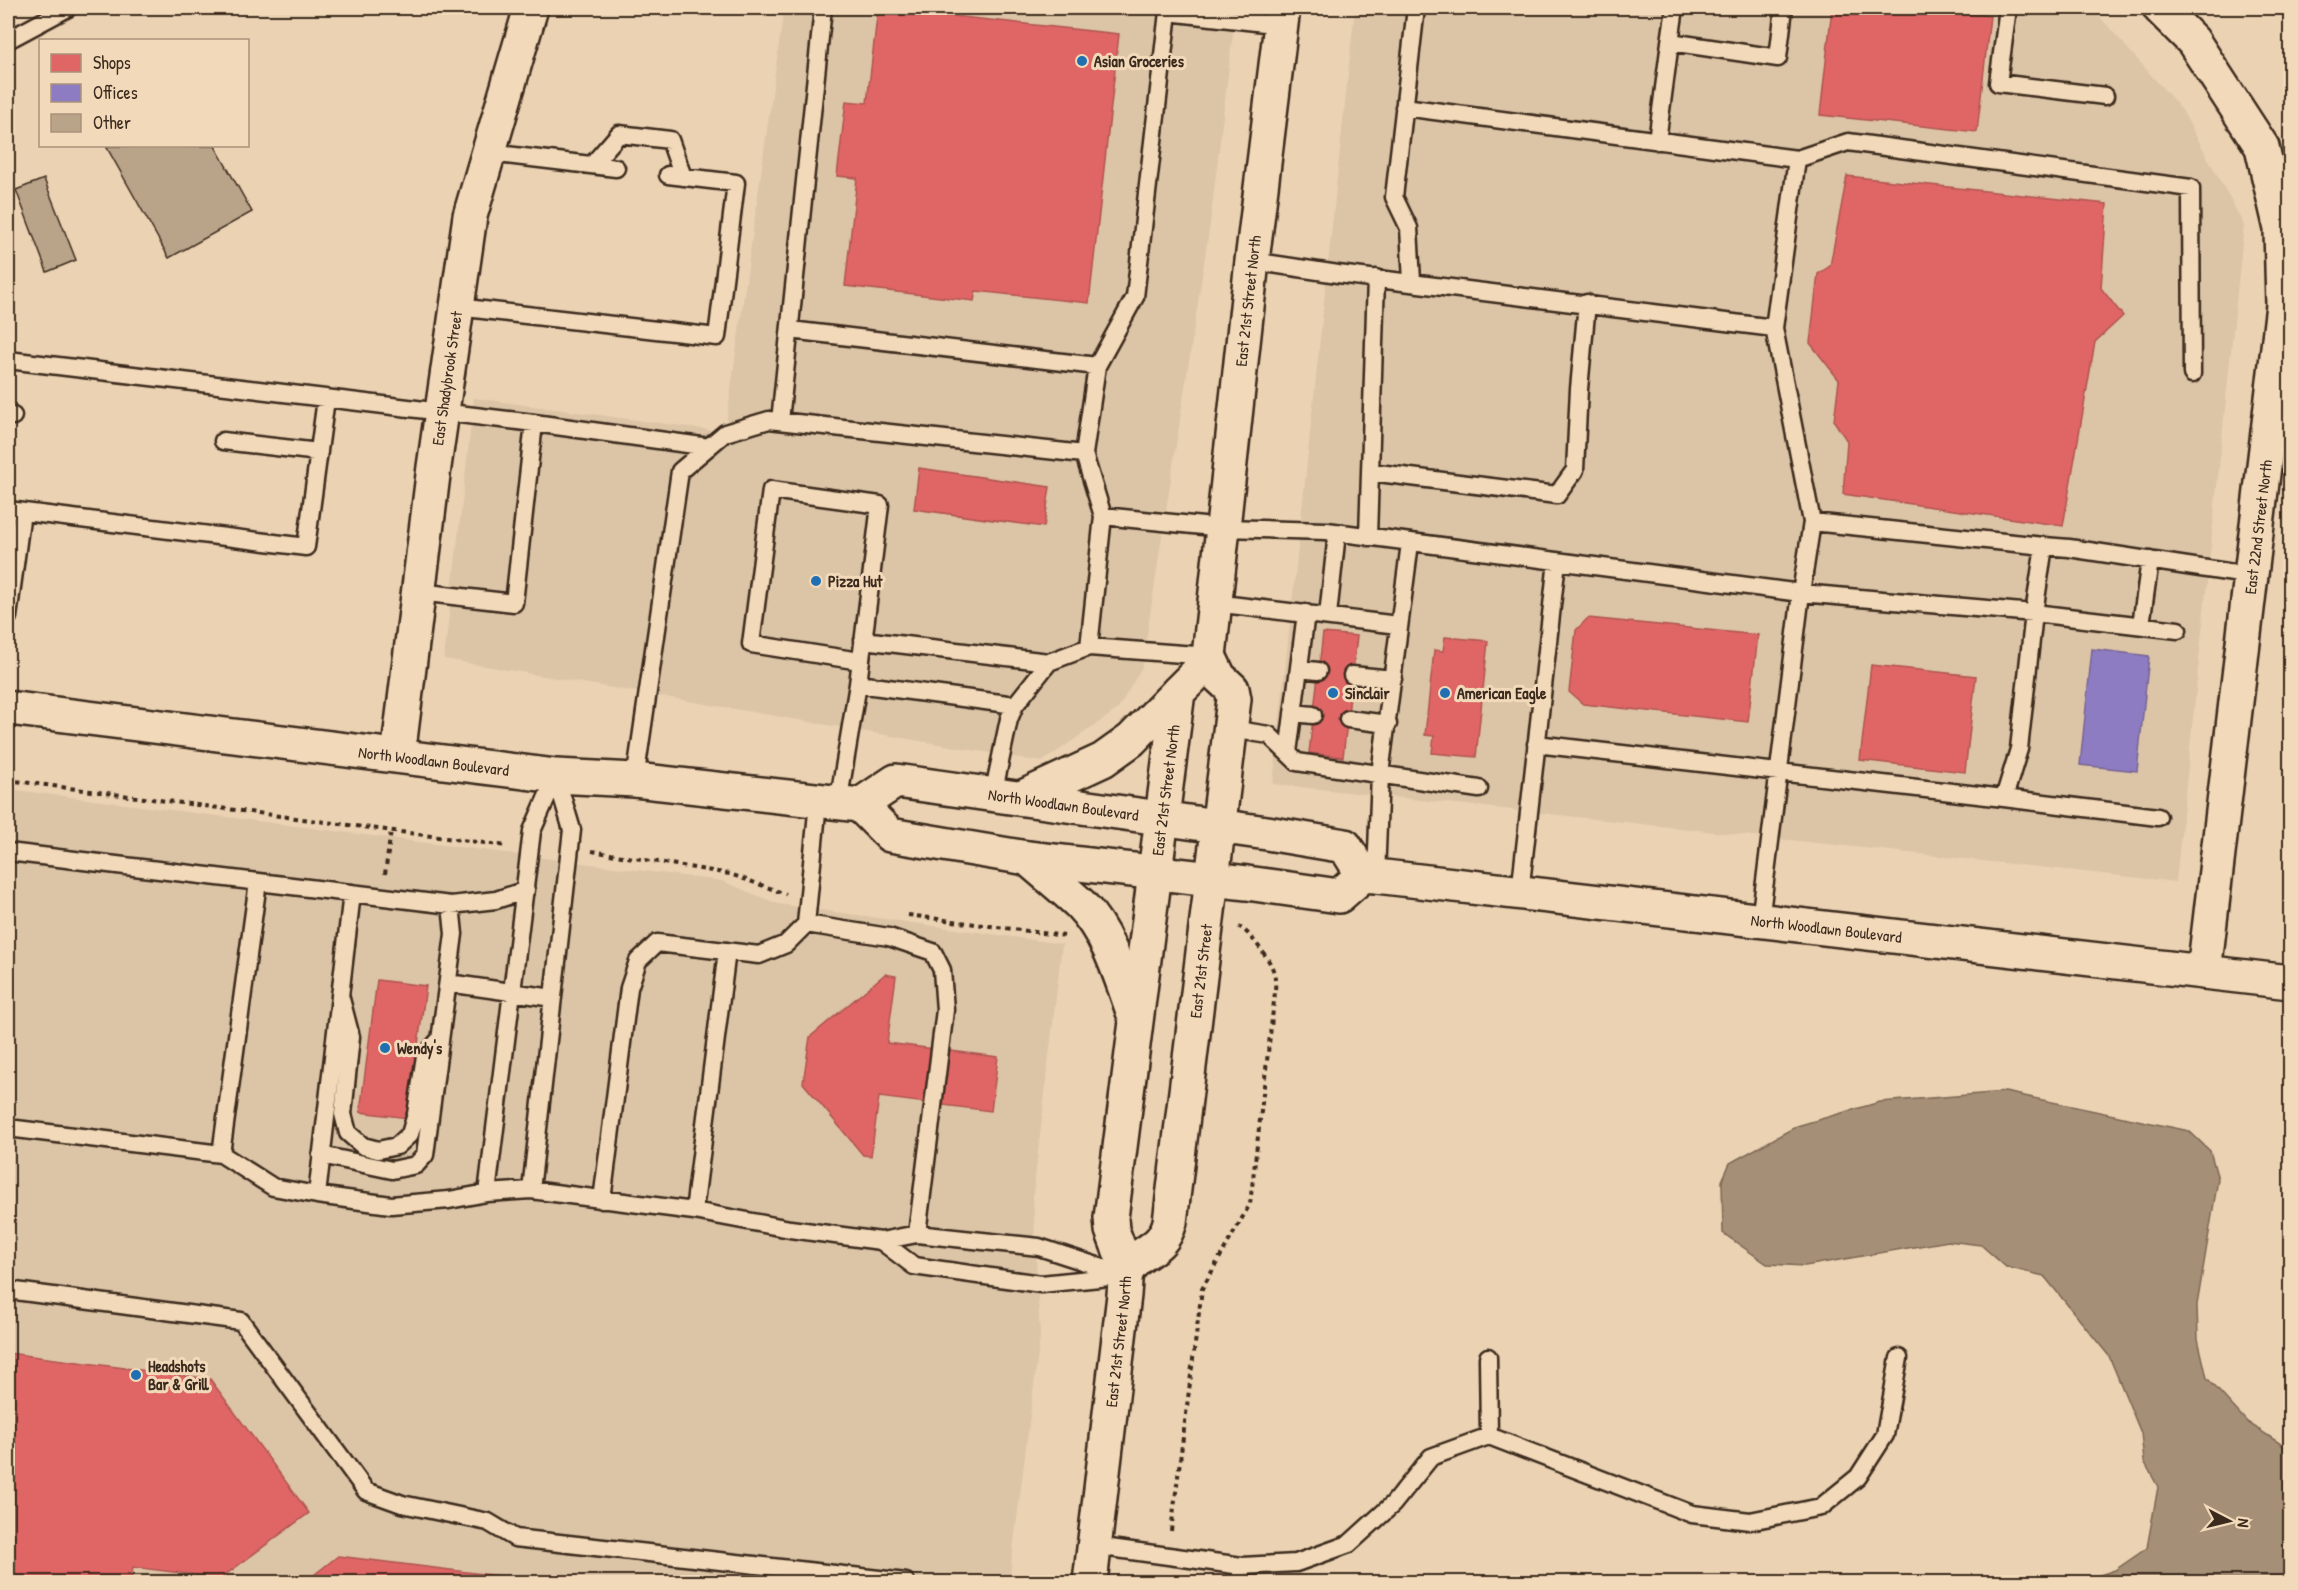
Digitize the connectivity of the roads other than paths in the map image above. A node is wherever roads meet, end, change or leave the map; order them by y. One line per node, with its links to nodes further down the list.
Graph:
1 (68, 8): 11 (lane)
2 (531, 8): 16 (main road, East Shadybrook Street)
3 (823, 8): 26 (lane)
4 (1416, 8): 14 (lane)
5 (1675, 8): 12 (lane)
6 (1784, 8): 12 (lane)
7 (2008, 8): 13 (lane)
8 (2160, 8): 49 (main road, East 22nd Street North)
9 (1174, 10): 10 (lane); 28 (lane)
10 (1282, 16): 20 (main road, East 21st Street North)
11 (8, 40)
12 (1670, 42): 15 (lane)
13 (2105, 96)
14 (1404, 107): 15 (lane); 22 (lane)
15 (1657, 141): 17 (lane)
16 (489, 153): 18 (lane); 24 (main road, East Shadybrook Street)
17 (1797, 159): 25 (lane); 29 (lane)
18 (592, 165): 19 (lane); 24 (lane)
19 (616, 168)
20 (1252, 261): 21 (lane); 42 (main road, East 21st Street North)
21 (1376, 278): 22 (lane); 38 (lane)
22 (1412, 281): 23 (lane)
23 (1587, 303): 25 (lane); 38 (lane)
24 (458, 307): 31 (main road, East Shadybrook Street)
25 (1774, 327): 41 (lane)
26 (790, 330): 28 (lane); 32 (lane)
27 (8, 360): 30 (lane)
28 (1097, 366): 37 (lane)
29 (2192, 374)
30 (326, 399): 31 (lane); 36 (lane)
31 (442, 413): 33 (lane); 50 (main road, East Shadybrook Street)
32 (780, 421): 35 (lane); 37 (lane)
33 (534, 423): 35 (lane); 50 (lane)
34 (223, 441): 36 (lane)
35 (709, 447): 84 (lane)
36 (318, 452): 39 (lane)
37 (1084, 454): 40 (lane)
38 (1370, 472): 44 (lane)
39 (15, 511): 56 (lane)
40 (1102, 516): 42 (lane); 61 (lane)
41 (1812, 522): 46 (lane); 51 (lane)
42 (1223, 528): 43 (lane); 52 (main road, East 21st Street North)
43 (1337, 533): 44 (lane); 55 (lane)
44 (1368, 537): 45 (lane)
45 (1410, 543): 48 (lane); 57 (lane)
46 (2044, 546): 47 (lane); 54 (lane)
47 (2150, 560): 49 (lane); 58 (lane)
48 (1557, 561): 51 (lane); 78 (lane)
49 (2253, 576): 105 (main road, East 22nd Street North)
50 (419, 592): 80 (main road, East Shadybrook Street)
51 (1801, 592): 54 (lane); 81 (lane)
52 (1214, 603): 53 (lane); 62 (main road, East 21st Street North)
53 (1306, 613): 55 (lane); 65 (lane)
54 (2034, 613): 58 (lane); 87 (lane)
55 (1328, 615): 57 (lane)
56 (8, 617)
57 (1398, 625): 68 (lane)
58 (2141, 625): 59 (lane)
59 (2178, 630)
60 (863, 640): 63 (lane); 63 (lane); 64 (lane)
61 (1089, 647): 62 (lane); 64 (lane)
62 (1209, 656): 70 (main road); 77 (main road, East 21st Street)
63 (860, 661): 69 (lane)
64 (1049, 662): 71 (lane)
65 (1299, 669): 66 (lane); 73 (lane)
66 (1318, 671)
67 (1352, 675): 68 (lane)
68 (1393, 679): 76 (lane)
69 (858, 684): 71 (lane); 88 (lane)
70 (1178, 692): 86 (main road); 90 (main road, East 21st Street North)
71 (1014, 705): 86 (lane)
72 (8, 708): 80 (main road, North Woodlawn Boulevard)
73 (1293, 713): 74 (lane); 79 (lane)
74 (1314, 715)
75 (1348, 719): 76 (lane)
76 (1388, 724): 82 (lane)
77 (1231, 729): 79 (lane); 91 (main road, East 21st Street)
78 (1536, 744): 81 (lane); 100 (lane)
79 (1288, 753): 82 (lane)
80 (398, 756): 83 (main road, North Woodlawn Boulevard)
81 (1779, 771): 87 (lane); 102 (lane)
82 (1380, 774): 85 (lane); 95 (lane)
83 (556, 776): 84 (main road, North Woodlawn Boulevard); 98 (lane); 110 (lane)
84 (635, 780): 88 (main road, North Woodlawn Boulevard)
85 (1479, 789)
86 (1007, 796): 88 (main road, North Woodlawn Boulevard); 90 (main road, North Woodlawn Boulevard)
87 (2004, 798): 89 (lane)
88 (838, 804): 93 (main road); 103 (lane)
89 (2158, 817)
90 (1161, 819): 91 (main road, North Woodlawn Boulevard); 94 (main road, East 21st Street North)
91 (1220, 827): 95 (main road, North Woodlawn Boulevard); 96 (main road, East 21st Street)
92 (8, 852): 97 (lane)
93 (1027, 858): 94 (main road); 111 (main road)
94 (1156, 872): 96 (main road); 111 (main road, East 21st Street North)
95 (1370, 875): 96 (main road); 100 (main road, North Woodlawn Boulevard)
96 (1212, 880): 123 (main road, East 21st Street)
97 (258, 882): 99 (lane); 114 (lane)
98 (526, 890): 101 (lane); 108 (lane)
99 (352, 893): 101 (lane); 109 (lane)
100 (1520, 893): 102 (main road, North Woodlawn Boulevard)
101 (451, 905): 107 (lane)
102 (1760, 921): 105 (main road, North Woodlawn Boulevard)
103 (806, 924): 104 (lane); 121 (lane)
104 (727, 951): 119 (lane); 120 (lane)
105 (2204, 972): 106 (main road, North Woodlawn Boulevard)
106 (2290, 982)
107 (448, 983): 108 (lane); 112 (lane)
108 (514, 993): 110 (lane); 117 (lane)
109 (340, 995): 112 (lane); 115 (lane)
110 (553, 998): 116 (lane)
111 (1137, 1020): 123 (main road, East 21st Street North)
112 (440, 1039): 115 (lane)
113 (8, 1128): 114 (lane)
114 (221, 1154): 118 (lane)
115 (321, 1155): 118 (lane)
116 (531, 1190): 117 (lane); 119 (lane)
117 (487, 1193): 118 (lane)
118 (317, 1196)
119 (602, 1200): 120 (lane)
120 (694, 1211): 122 (lane)
121 (917, 1234): 122 (lane); 123 (lane)
122 (881, 1241): 123 (lane)
123 (1125, 1275): 128 (main road, East 21st Street North)
124 (8, 1290): 130 (lane)
125 (1488, 1357): 127 (lane)
126 (1899, 1358): 127 (lane)
127 (1488, 1436): 129 (lane)
128 (1095, 1545): 129 (lane); 131 (main road, East 21st Street North)
129 (1241, 1574)
130 (906, 1582)
131 (1090, 1582)

